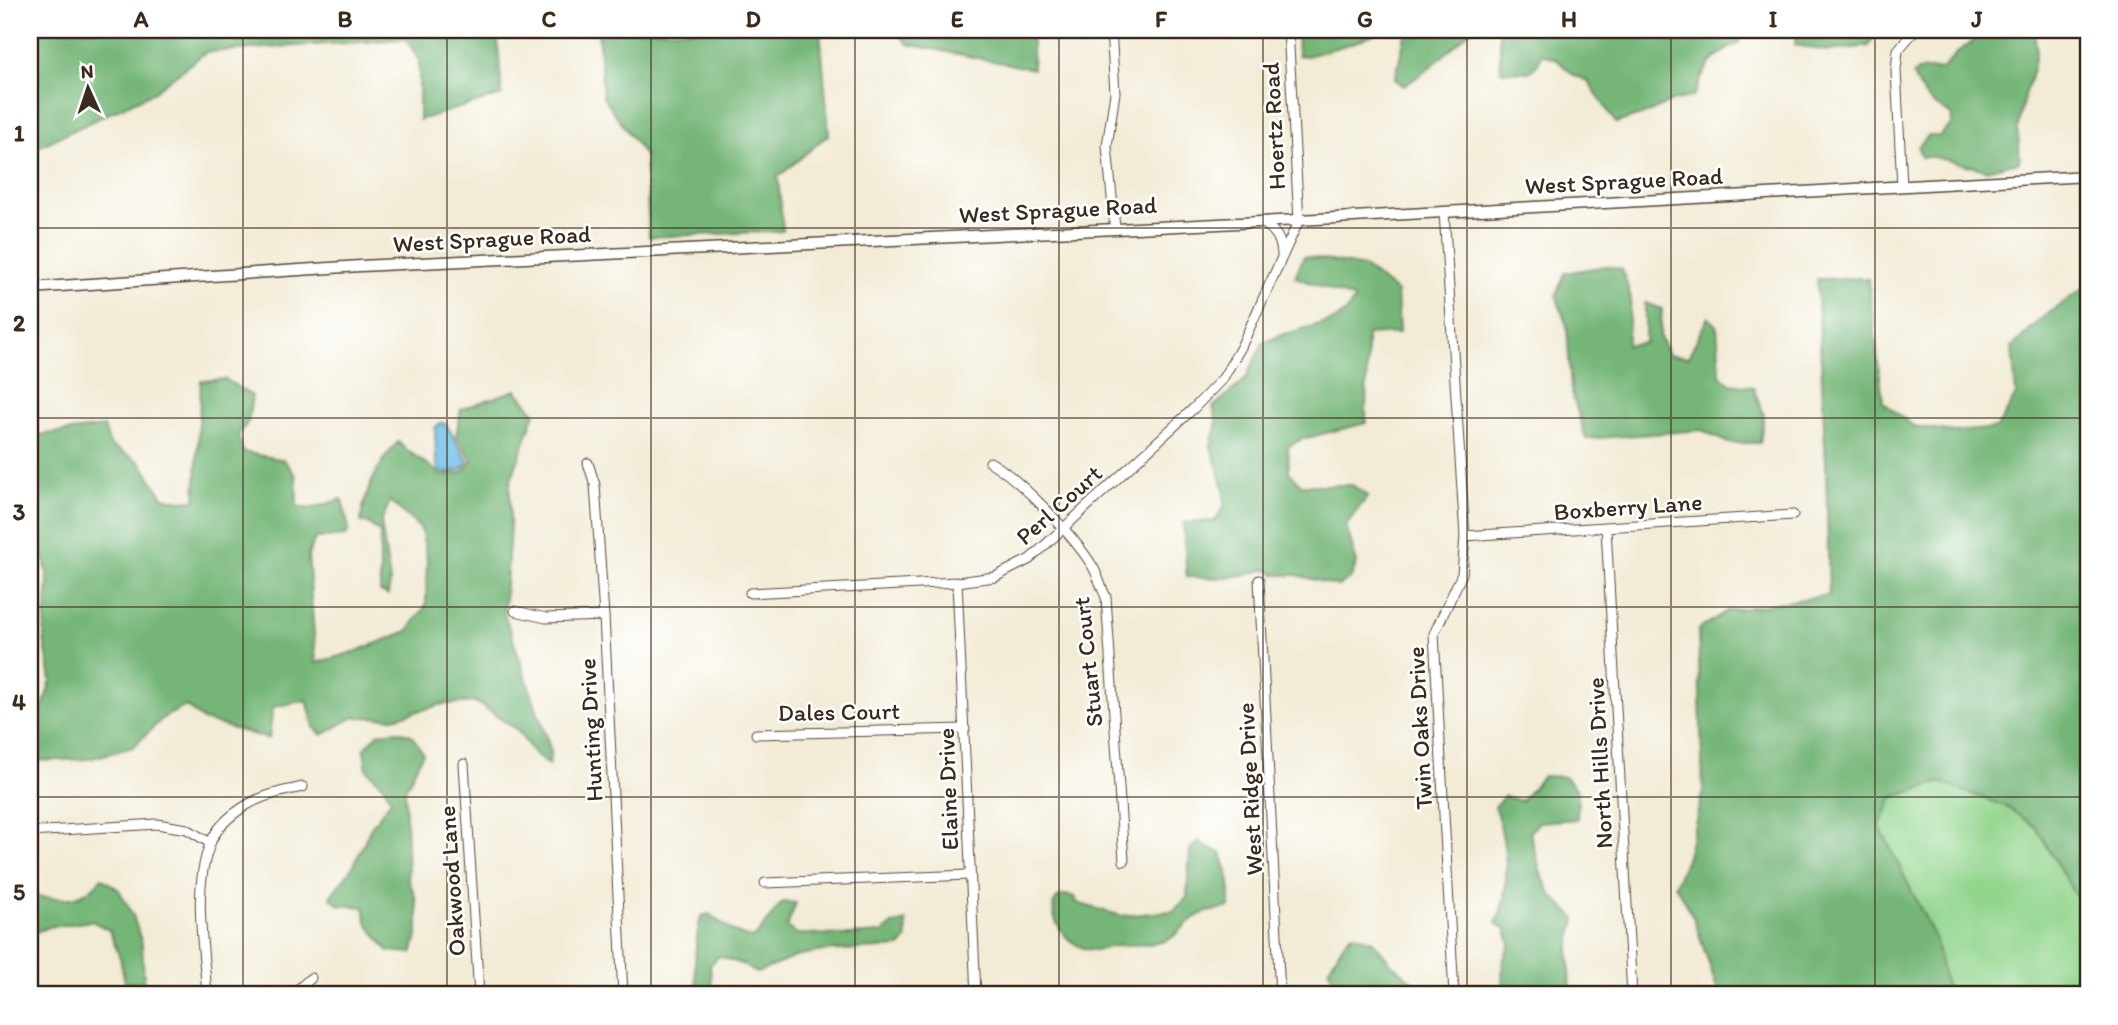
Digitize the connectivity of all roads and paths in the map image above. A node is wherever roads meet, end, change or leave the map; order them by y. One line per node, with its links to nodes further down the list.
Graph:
1 (1111, 30): 9 (street)
2 (1288, 30): 7 (street, Hoertz Road)
3 (1915, 30): 5 (street)
4 (2088, 176): 5 (street, West Sprague Road)
5 (1902, 186): 6 (street, West Sprague Road)
6 (1444, 212): 7 (street, West Sprague Road); 17 (street, Twin Oaks Drive)
7 (1299, 220): 8 (street, West Sprague Road); 10 (street, Perl Court)
8 (1261, 222): 9 (street, West Sprague Road); 10 (street)
9 (1115, 228): 11 (street, West Sprague Road)
10 (1283, 256): 15 (street, Perl Court)
11 (30, 288)
12 (990, 462): 15 (street, Stuart Court)
13 (588, 464): 22 (street, Hunting Drive)
14 (1793, 514): 16 (street, Boxberry Lane)
15 (1063, 528): 19 (street, Perl Court); 29 (street, Stuart Court)
16 (1606, 528): 17 (street, Boxberry Lane); 40 (street, North Hills Drive)
17 (1465, 536): 39 (street, Twin Oaks Drive)
18 (1259, 580): 38 (street, West Ridge Drive)
19 (957, 582): 20 (street, Perl Court); 23 (street, Elaine Drive)
20 (750, 593)
21 (515, 611): 22 (street)
22 (604, 616): 36 (street, Hunting Drive)
23 (965, 729): 24 (street, Dales Court); 30 (street, Elaine Drive)
24 (755, 734)
25 (464, 764): 35 (street, Oakwood Lane)
26 (303, 788): 28 (street)
27 (30, 832): 28 (street)
28 (210, 843): 33 (street)
29 (1124, 861)
30 (970, 875): 31 (street); 37 (street, Elaine Drive)
31 (765, 883)
32 (312, 978): 34 (street)
33 (207, 995)
34 (246, 995)
35 (479, 995)
36 (623, 995)
37 (976, 995)
38 (1280, 995)
39 (1454, 995)
40 (1632, 995)

